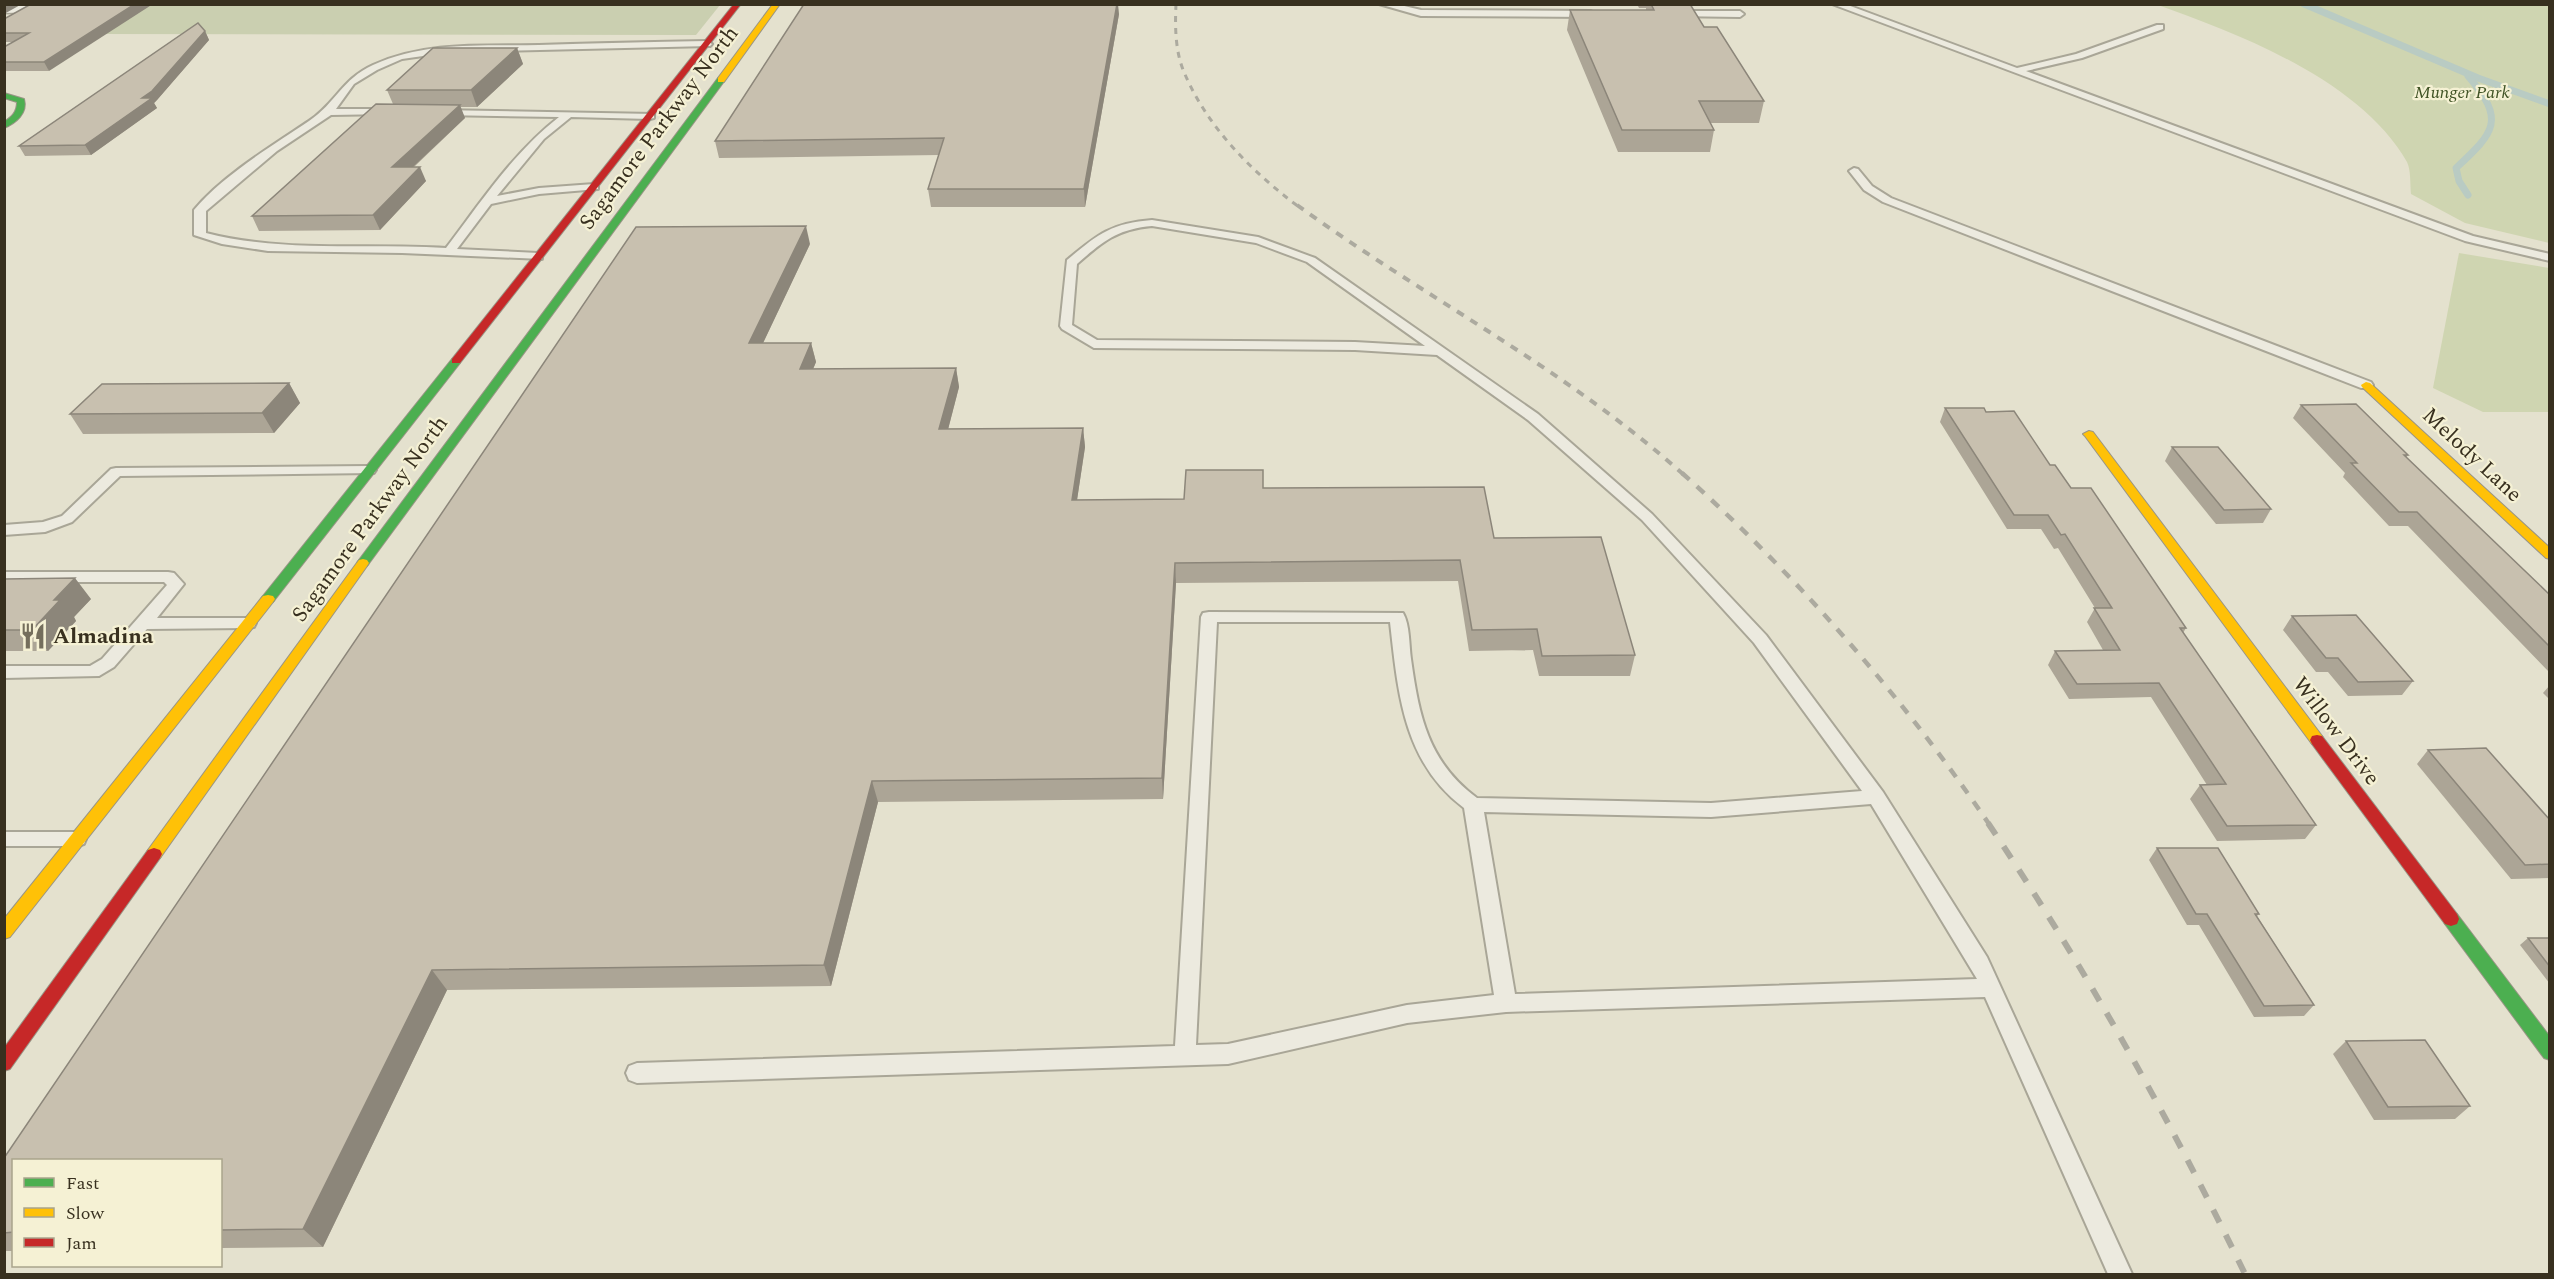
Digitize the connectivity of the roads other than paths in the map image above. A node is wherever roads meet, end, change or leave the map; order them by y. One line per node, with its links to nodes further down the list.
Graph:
1 (738, 4): 12 (main road, Sagamore Parkway North)
2 (777, 4): 46 (main road, Sagamore Parkway North)
3 (1383, 4): 8 (lane)
4 (1734, 4): 9 (lane)
5 (1836, 4): 13 (lane)
6 (37, 6): 7 (street); 10 (street)
7 (4, 8)
8 (1598, 14)
9 (1669, 14)
10 (4, 25)
11 (2160, 27): 13 (lane)
12 (707, 44): 15 (lane); 19 (main road, Sagamore Parkway North)
13 (2016, 71): 26 (lane)
14 (4, 95): 20 (main road)
15 (329, 112): 16 (lane); 24 (lane)
16 (400, 112)
17 (424, 112): 18 (lane)
18 (569, 114): 19 (lane); 23 (lane)
19 (650, 116): 22 (main road, Sagamore Parkway North)
20 (4, 126)
21 (1854, 171): 28 (lane)
22 (594, 187): 23 (lane); 25 (main road, Sagamore Parkway North)
23 (488, 201): 24 (lane)
24 (450, 251): 25 (lane)
25 (538, 257): 30 (main road, Sagamore Parkway North)
26 (2550, 258)
27 (1439, 351): 27 (lane); 37 (lane)
28 (2366, 385): 32 (main road, Melody Lane)
29 (2089, 434): 44 (main road, Willow Drive)
30 (369, 470): 31 (lane); 34 (main road, Sagamore Parkway North)
31 (4, 530)
32 (2550, 555)
33 (4, 577): 35 (lane)
34 (248, 623): 35 (lane); 40 (main road, Sagamore Parkway North)
35 (142, 624): 36 (lane)
36 (4, 672)
37 (1876, 797): 38 (lane); 42 (lane)
38 (1473, 804): 43 (lane); 45 (lane)
39 (4, 839): 40 (lane)
40 (78, 839): 41 (main road, Sagamore Parkway North)
41 (5, 930)
42 (1991, 988): 43 (lane); 48 (lane)
43 (1506, 1003): 45 (lane)
44 (2550, 1052)
45 (1185, 1055): 47 (lane)
46 (4, 1063)
47 (637, 1073)
48 (2120, 1275)

